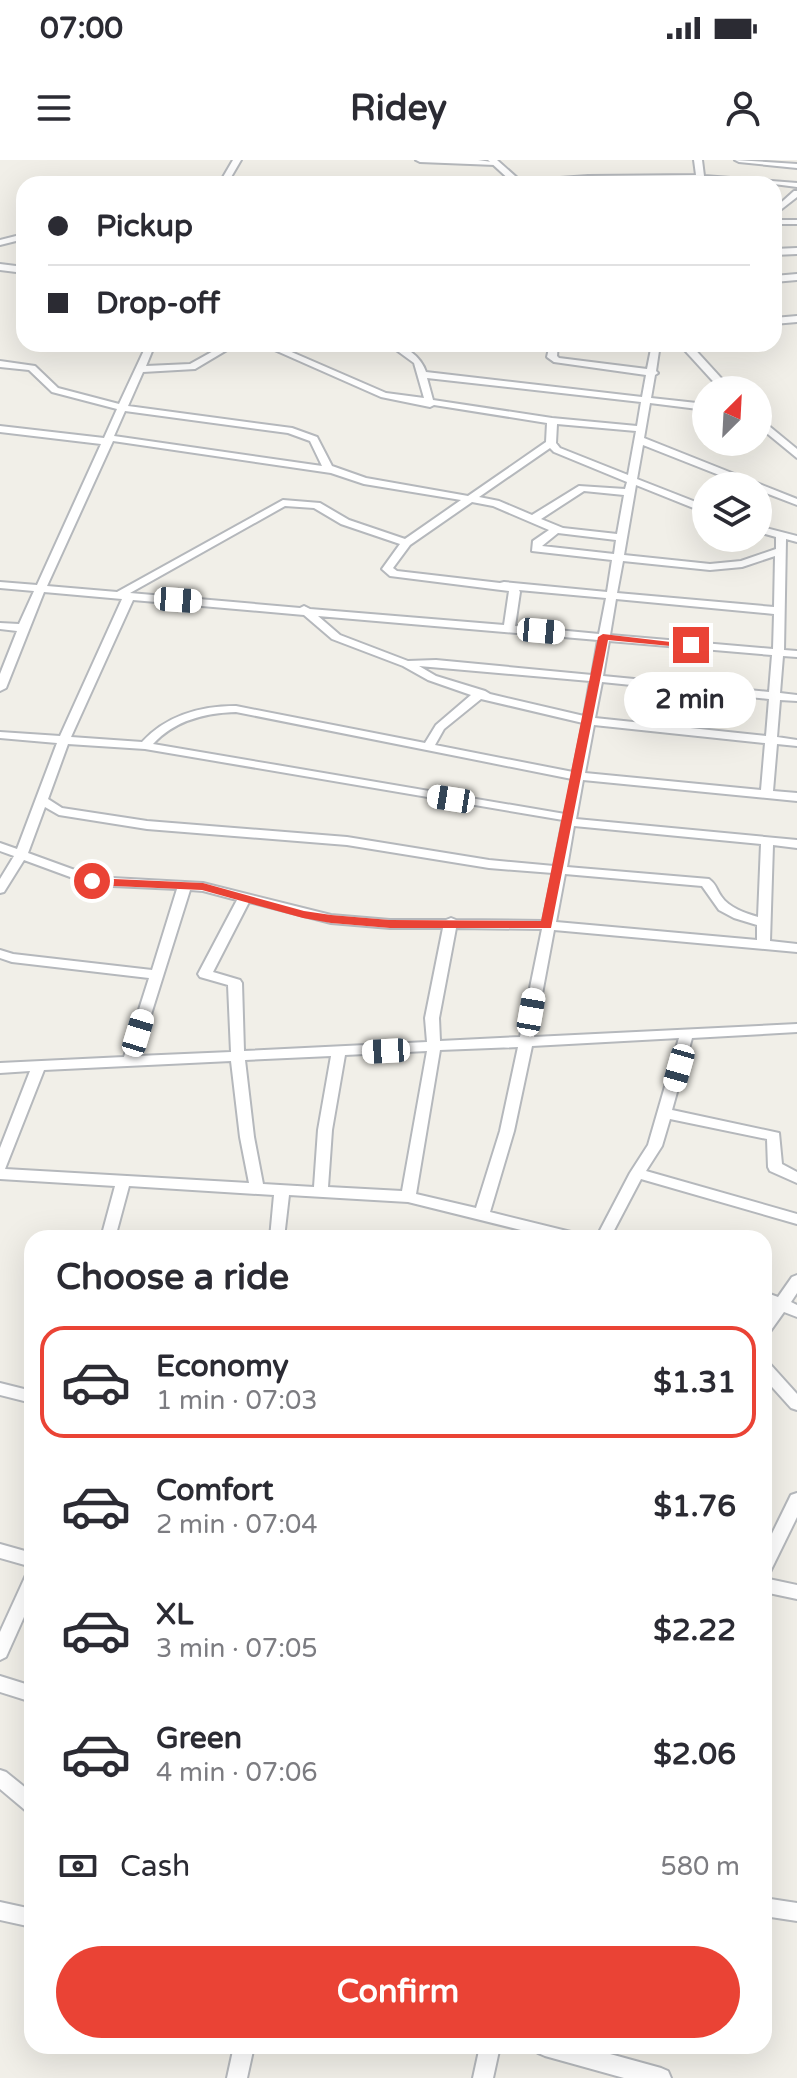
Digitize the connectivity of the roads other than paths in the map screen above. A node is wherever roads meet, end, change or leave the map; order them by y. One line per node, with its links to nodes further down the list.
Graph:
1 (420, 160): 3 (street)
2 (739, 160): 4 (street)
3 (493, 161): 5 (street)
4 (797, 166)
5 (509, 176)
6 (148, 352): 14 (street)
7 (219, 352): 14 (street)
8 (283, 352): 19 (street)
9 (404, 352): 16 (street)
10 (553, 352): 15 (street)
11 (655, 352): 15 (street)
12 (691, 352): 17 (street)
13 (0, 364): 21 (street)
14 (142, 369): 21 (street)
15 (653, 373): 18 (street)
16 (424, 375): 18 (street); 19 (street)
17 (714, 376)
18 (645, 400): 20 (street); 25 (street)
19 (430, 404): 22 (street)
20 (692, 405)
21 (122, 408): 26 (street); 29 (street)
22 (552, 421): 25 (street); 27 (street)
23 (0, 429): 26 (street)
24 (772, 433): 28 (street)
25 (641, 434): 30 (street); 31 (street)
26 (110, 440): 29 (street); 48 (street)
27 (551, 443): 31 (street); 34 (street)
28 (797, 455)
29 (330, 470): 34 (street)
30 (726, 472)
31 (634, 479): 33 (street); 36 (street)
32 (772, 492): 35 (street)
33 (631, 493): 37 (street); 41 (street)
34 (469, 497): 37 (street); 43 (street)
35 (797, 502)
36 (692, 504)
37 (535, 518): 38 (street)
38 (557, 529): 41 (street); 45 (street)
39 (772, 533): 40 (street)
40 (781, 536): 42 (street); 44 (street)
41 (622, 538): 45 (street)
42 (797, 539)
43 (406, 543): 47 (street); 50 (street)
44 (780, 551): 45 (street); 52 (street)
45 (617, 558): 49 (street)
46 (0, 585): 48 (street)
47 (504, 585): 49 (street); 55 (street)
48 (40, 589): 50 (street); 54 (street)
49 (611, 595): 52 (street); 56 (street)
50 (123, 596): 51 (street); 69 (street)
51 (304, 609): 55 (street); 60 (street)
52 (779, 611): 57 (street)
53 (0, 626): 54 (street)
54 (23, 628): 59 (street)
55 (509, 628): 56 (street)
56 (603, 637): 57 (street); 61 (street)
57 (778, 652): 58 (street); 64 (street)
58 (797, 654)
59 (5, 664): 62 (street)
60 (407, 664): 61 (street); 63 (street)
61 (595, 679): 64 (street); 66 (street)
62 (0, 688)
63 (481, 693): 66 (street); 72 (street)
64 (774, 696): 65 (street); 68 (street)
65 (797, 698)
66 (589, 721): 68 (street); 73 (street)
67 (0, 735): 69 (street)
68 (770, 740): 70 (street); 74 (street)
69 (65, 741): 71 (street); 76 (street)
70 (797, 743)
71 (145, 746): 72 (street); 77 (street)
72 (428, 747): 73 (street)
73 (577, 776): 74 (street); 77 (street)
74 (767, 795): 75 (street)
75 (797, 797)
76 (41, 800): 81 (street); 82 (street)
77 (570, 820): 78 (street); 82 (street)
78 (767, 841): 79 (street); 87 (street)
79 (797, 844)
80 (0, 847): 81 (street)
81 (21, 855): 83 (street); 84 (street)
82 (557, 870): 87 (street); 88 (street)
83 (185, 885): 85 (street); 92 (street)
84 (0, 889)
85 (244, 899): 86 (street); 98 (street)
86 (451, 922): 88 (street); 96 (street)
87 (764, 923): 89 (street)
88 (546, 925): 89 (street); 95 (street)
89 (763, 945): 90 (street)
90 (797, 948)
91 (0, 954): 92 (street)
92 (156, 975): 99 (street)
93 (797, 1028): 94 (street)
94 (687, 1033): 95 (street); 102 (street)
95 (526, 1041): 96 (street); 112 (street)
96 (434, 1048): 97 (street); 111 (street)
97 (338, 1054): 98 (street); 110 (street)
98 (237, 1058): 99 (street); 108 (street)
99 (129, 1062): 100 (street)
100 (39, 1066): 101 (street); 103 (street)
101 (0, 1068)
102 (666, 1113): 104 (street); 106 (street)
103 (0, 1166)
104 (637, 1173): 113 (street); 117 (street)
105 (0, 1174): 107 (street)
106 (797, 1178)
107 (123, 1181): 108 (street); 114 (street)
108 (257, 1188): 109 (street)
109 (282, 1189): 110 (street); 115 (street)
110 (321, 1190): 111 (street)
111 (408, 1197): 112 (street)
112 (482, 1213): 116 (street)
113 (797, 1219)
114 (110, 1230)
115 (278, 1230)
116 (531, 1230)
117 (607, 1230)
118 (797, 1281): 119 (street)
119 (790, 1308): 120 (street)
120 (772, 1323)
121 (772, 1377): 124 (street)
122 (0, 1389): 123 (street)
123 (24, 1395)
124 (797, 1404)
125 (797, 1500): 127 (street)
126 (0, 1551): 128 (street)
127 (772, 1551)
128 (24, 1558)
129 (772, 1587): 130 (street)
130 (797, 1592)
131 (24, 1598): 132 (street)
132 (0, 1652)
133 (0, 1684): 134 (street)
134 (24, 1692)
135 (0, 1778): 136 (street)
136 (24, 1798)
137 (772, 1908): 139 (street)
138 (0, 1911): 140 (street)
139 (797, 1912)
140 (24, 1916)
141 (242, 2054): 145 (street)
142 (488, 2054): 146 (street)
143 (563, 2054): 144 (street)
144 (602, 2071): 147 (street)
145 (237, 2078)
146 (483, 2078)
147 (661, 2078)

